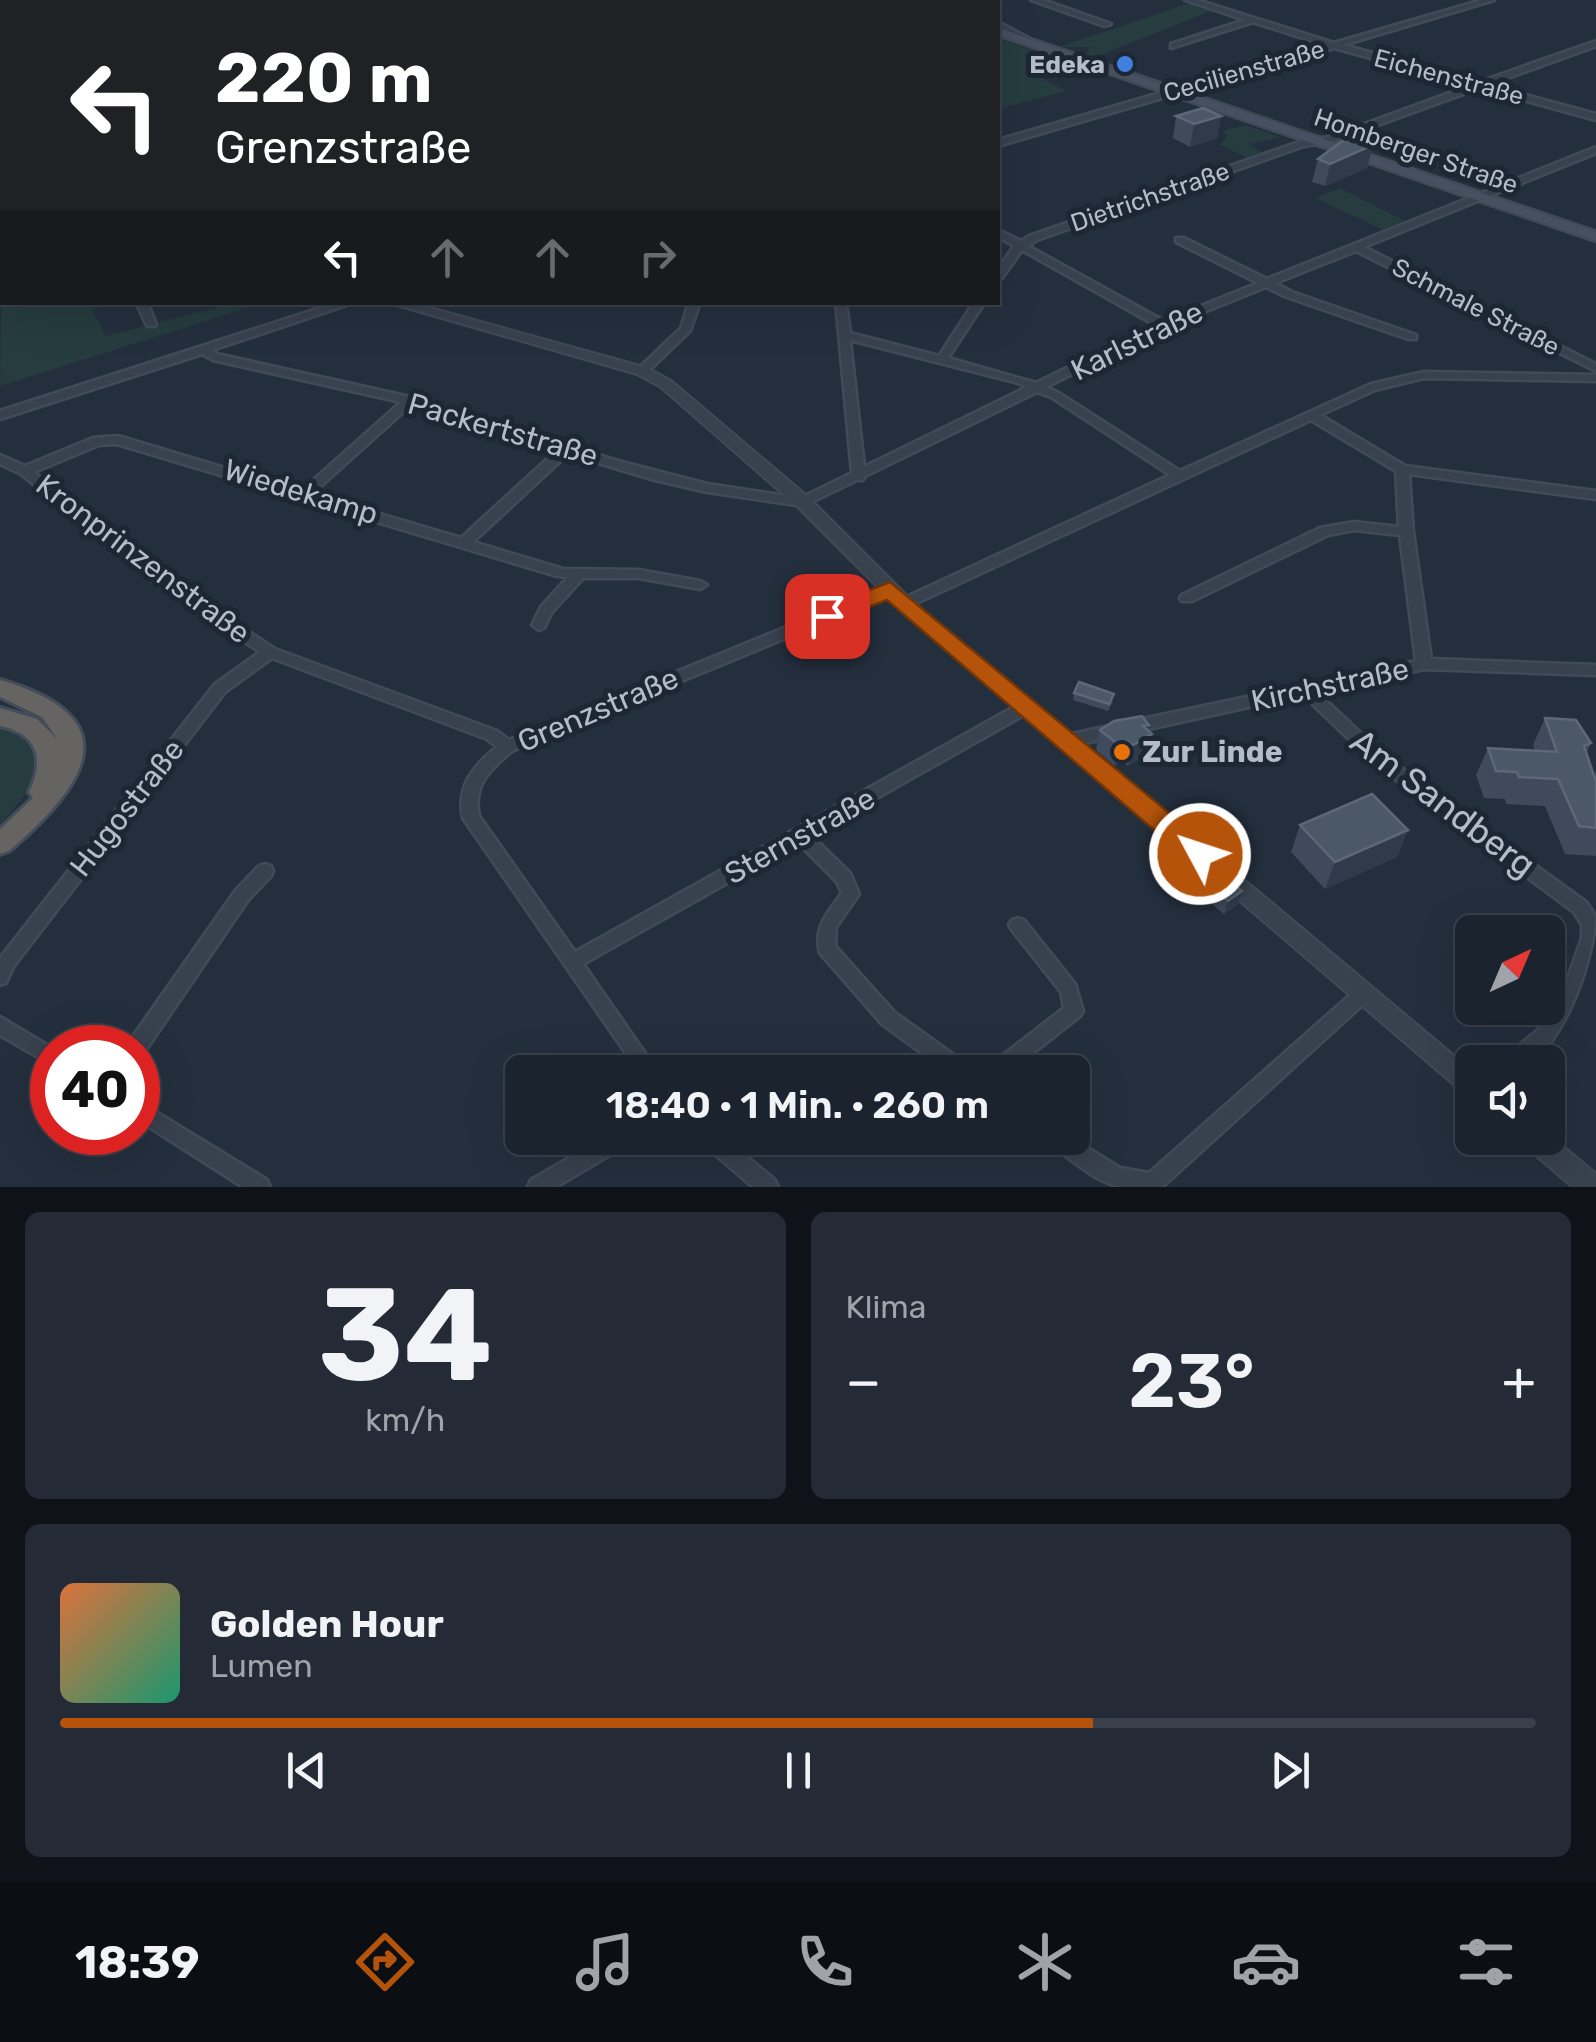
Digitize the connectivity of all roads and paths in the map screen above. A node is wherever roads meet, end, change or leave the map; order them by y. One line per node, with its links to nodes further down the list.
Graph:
1 (104, 0): 2 (street)
2 (128, 0)
3 (1035, 0): 7 (street)
4 (1189, 0): 6 (street, Eichenstraße)
5 (1490, 0): 11 (street, Cecilienstraße)
6 (1252, 20): 10 (street); 11 (street, Eichenstraße)
7 (1107, 24)
8 (1000, 29): 13 (main road, Homberger Straße)
9 (1596, 42): 12 (street, Dietrichstraße)
10 (1174, 46)
11 (1333, 46): 12 (street, Eichenstraße); 13 (street, Cecilienstraße)
12 (1479, 86): 14 (street, Eichenstraße); 16 (street, Dietrichstraße)
13 (1172, 91): 15 (street, Cecilienstraße); 16 (main road, Homberger Straße)
14 (1596, 116)
15 (1000, 142)
16 (1318, 142): 18 (main road, Homberger Straße); 22 (street, Dietrichstraße)
17 (1594, 152): 18 (street, Karlstraße)
18 (1478, 196): 20 (main road, Homberger Straße); 23 (street, Karlstraße)
19 (1000, 234): 22 (street)
20 (1596, 238)
21 (1180, 240): 25 (street)
22 (1019, 247): 24 (street); 33 (street)
23 (1356, 247): 25 (street, Karlstraße); 38 (street, Schmale Straße)
24 (1000, 273)
25 (1265, 283): 33 (street, Karlstraße); 35 (street)
26 (146, 305): 32 (street)
27 (342, 305): 36 (street)
28 (403, 305): 39 (street)
29 (694, 305): 39 (street)
30 (842, 305): 34 (street)
31 (978, 305): 37 (street)
32 (151, 324)
33 (1163, 325): 41 (street, Karlstraße)
34 (845, 335): 37 (street); 49 (street)
35 (1412, 337)
36 (204, 350): 42 (street, Packertstraße); 43 (street)
37 (942, 359): 41 (street)
38 (1596, 368)
39 (642, 371): 53 (street)
40 (1596, 378): 44 (street)
41 (1040, 388): 49 (street, Karlstraße); 50 (street)
42 (409, 401): 45 (street, Packertstraße); 51 (street)
43 (0, 415)
44 (1313, 416): 47 (street); 50 (street)
45 (567, 448): 53 (street, Packertstraße); 55 (street)
46 (0, 459): 48 (street, Kronprinzenstraße)
47 (1402, 469): 52 (street); 54 (street)
48 (25, 472): 51 (street, Wiedekamp); 62 (street, Kronprinzenstraße)
49 (859, 477): 53 (street, Karlstraße)
50 (1180, 477): 60 (street)
51 (306, 492): 55 (street, Wiedekamp)
52 (1596, 495)
53 (803, 502): 58 (street)
54 (1406, 532): 59 (street); 63 (street)
55 (465, 542): 56 (street, Wiedekamp)
56 (578, 575): 57 (street, Wiedekamp); 61 (street)
57 (700, 585)
58 (890, 590): 60 (street); 70 (street, Grenzstraße)
59 (1187, 598)
60 (907, 606): 67 (street)
61 (539, 626)
62 (270, 652): 70 (street, Kronprinzenstraße); 76 (street, Hugostraße)
63 (1424, 664): 64 (street, Kirchstraße); 66 (street, Kirchstraße)
64 (1596, 670)
65 (0, 688): 72 (highway)
66 (1307, 691): 69 (street, Kirchstraße); 81 (street, Am Sandberg)
67 (1026, 707): 69 (street); 71 (street, Sternstraße)
68 (0, 717): 72 (highway)
69 (1067, 741): 77 (street)
70 (508, 748): 75 (street, Grenzstraße)
71 (802, 836): 75 (street, Sternstraße); 83 (street)
72 (0, 840)
73 (264, 871): 79 (street)
74 (1018, 925): 84 (street)
75 (572, 962): 82 (street, Grenzstraße)
76 (0, 978)
77 (1364, 994): 85 (street); 91 (street)
78 (0, 1025): 80 (street)
79 (152, 1025)
80 (30, 1043)
81 (1533, 1045)
82 (637, 1055)
83 (939, 1055)
84 (1018, 1055)
85 (1455, 1071)
86 (160, 1124): 92 (street)
87 (592, 1155): 93 (street)
88 (730, 1155): 94 (street)
89 (1083, 1155): 91 (street)
90 (1554, 1155): 95 (street)
91 (1136, 1185)
92 (260, 1187)
93 (538, 1187)
94 (768, 1187)
95 (1592, 1187)

